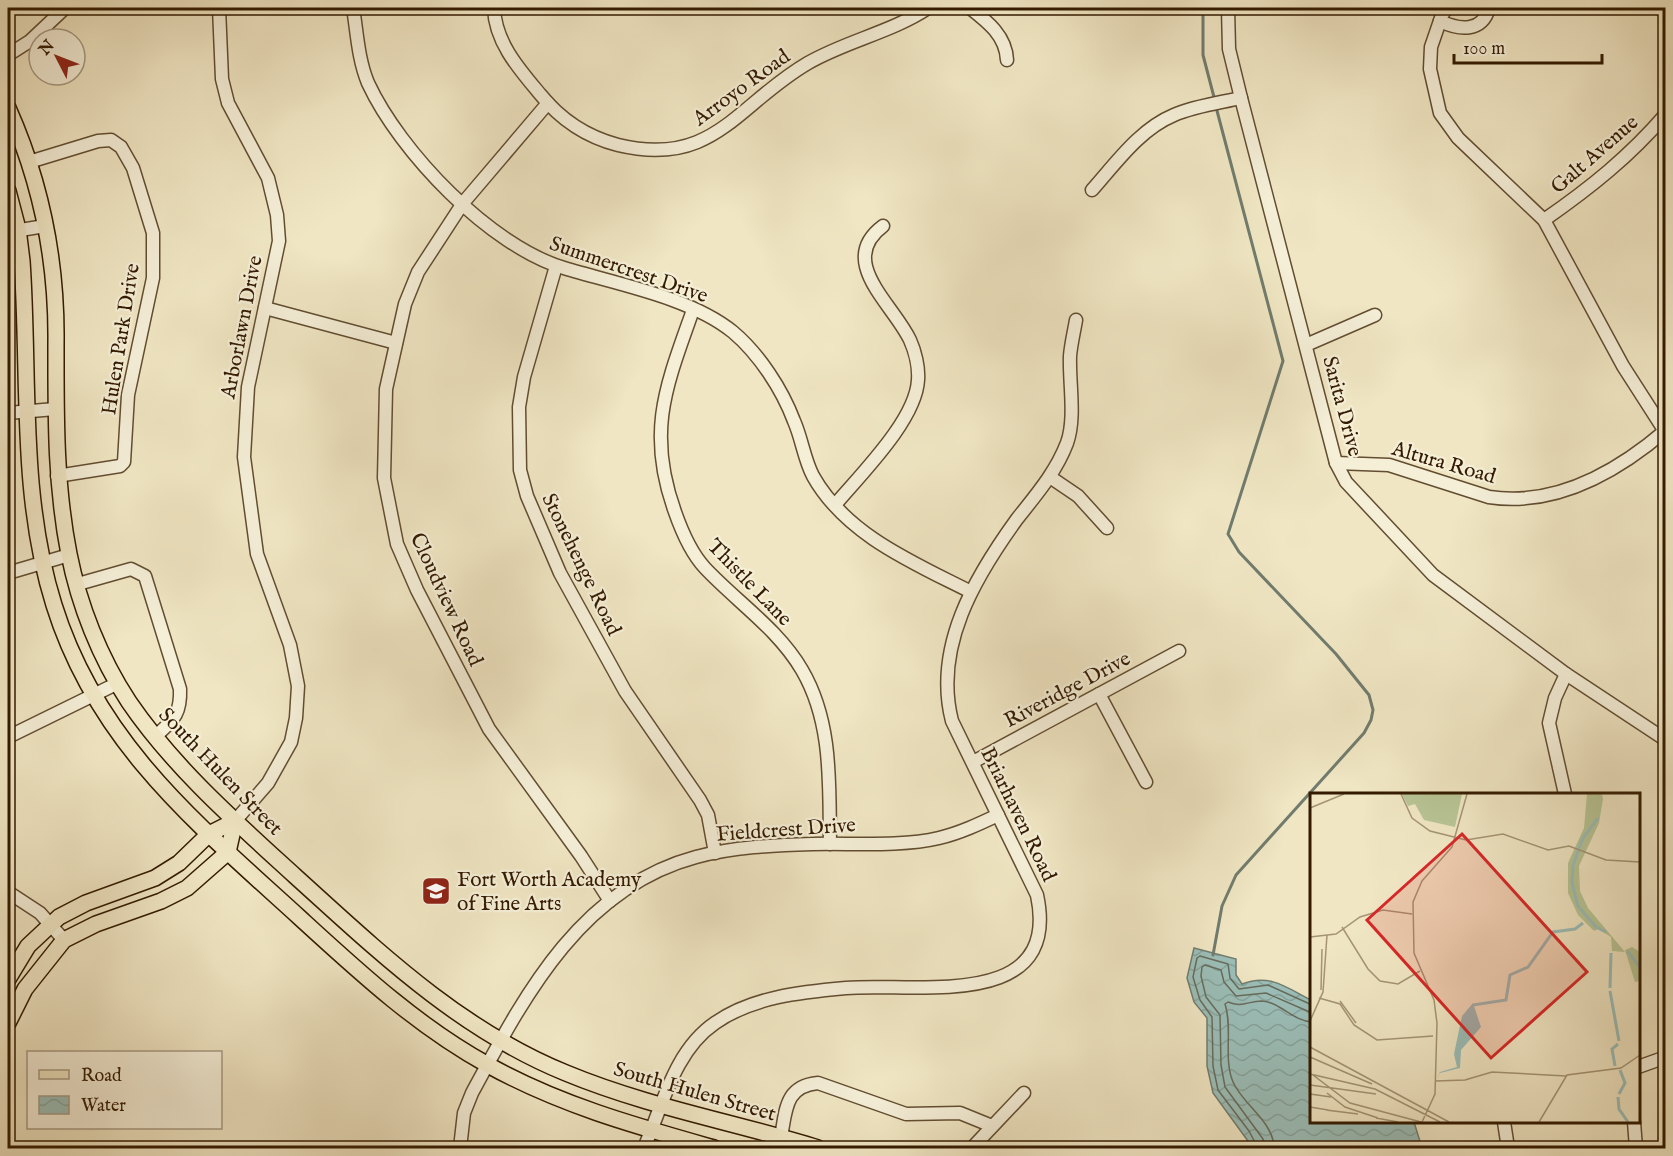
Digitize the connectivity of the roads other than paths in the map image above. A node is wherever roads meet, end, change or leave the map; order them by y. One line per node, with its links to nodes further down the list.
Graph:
1 (65, 8): 13 (street)
2 (219, 8): 28 (street, Arborlawn Drive)
3 (353, 8): 22 (street, Summercrest Drive)
4 (494, 8): 16 (street, Arroyo Road)
5 (928, 8): 16 (street, Arroyo Road)
6 (970, 8): 14 (street)
7 (1228, 8): 15 (street, Sarita Drive)
8 (1447, 8): 12 (street)
9 (1489, 8): 12 (street)
10 (1659, 8): 11 (street)
11 (1665, 11)
12 (1440, 21): 23 (street)
13 (8, 55)
14 (1007, 60)
15 (1235, 99): 20 (street); 33 (street, Sarita Drive)
16 (548, 103): 22 (street, Cloudview Road)
17 (8, 108): 19 (main road, South Hulen Street)
18 (1665, 114): 23 (street, Galt Avenue)
19 (29, 162): 24 (main road, South Hulen Street); 39 (street, Hulen Park Drive)
20 (1092, 190)
21 (8, 191): 26 (main road)
22 (463, 203): 27 (street, Summercrest Drive); 32 (street, Cloudview Road)
23 (1544, 220): 37 (street)
24 (45, 226): 26 (street); 34 (main road, South Hulen Street)
25 (883, 226): 41 (street)
26 (13, 231): 35 (main road)
27 (556, 266): 29 (street, Summercrest Drive); 64 (street, Stonehenge Road)
28 (265, 308): 32 (street); 60 (street, Arborlawn Drive)
29 (693, 310): 41 (street, Summercrest Drive); 62 (street, Thistle Lane)
30 (1375, 315): 33 (street)
31 (1076, 320): 40 (street, Briarhaven Road)
32 (396, 343): 66 (street, Cloudview Road)
33 (1306, 345): 38 (street, Sarita Drive)
34 (55, 409): 35 (street); 39 (main road, South Hulen Street)
35 (28, 410): 36 (street); 44 (main road)
36 (8, 413)
37 (1665, 432): 38 (street, Altura Road)
38 (1336, 463): 49 (street, Sarita Drive)
39 (57, 476): 43 (main road, South Hulen Street)
40 (1050, 477): 42 (street); 47 (street, Briarhaven Road)
41 (836, 505): 47 (street, Summercrest Drive)
42 (1107, 528)
43 (69, 555): 44 (street); 46 (main road, South Hulen Street)
44 (43, 562): 45 (street); 51 (main road)
45 (8, 573)
46 (78, 584): 50 (main road, South Hulen Street); 54 (street)
47 (971, 592): 56 (street, Briarhaven Road)
48 (1179, 651): 52 (street, Riveridge Drive)
49 (1566, 674): 55 (street, Sarita Drive); 58 (street)
50 (118, 683): 51 (street); 54 (main road, South Hulen Street)
51 (94, 694): 53 (street); 61 (main road)
52 (1099, 694): 56 (street, Riveridge Drive); 57 (street)
53 (8, 737)
54 (155, 737): 60 (main road, South Hulen Street)
55 (1665, 740)
56 (973, 762): 59 (street, Briarhaven Road)
57 (1146, 782)
58 (1565, 793)
59 (998, 815): 62 (street, Fieldcrest Drive); 76 (street, Briarhaven Road)
60 (235, 821): 61 (main road, Arborlawn Drive); 63 (main road, Arborlawn Drive); 71 (main road, South Hulen Street)
61 (209, 834): 63 (main road); 67 (main road, Arborlawn Drive)
62 (830, 844): 64 (street, Fieldcrest Drive)
63 (228, 852): 68 (main road); 73 (main road)
64 (715, 853): 66 (street, Fieldcrest Drive)
65 (8, 892): 67 (street)
66 (610, 901): 71 (street, Fieldcrest Drive)
67 (50, 924): 68 (street); 69 (main road, Arborlawn Drive)
68 (64, 940): 70 (main road)
69 (8, 979)
70 (8, 1023)
71 (501, 1041): 73 (street, Fieldcrest Drive); 76 (main road, South Hulen Street)
72 (1665, 1057): 74 (street)
73 (487, 1065): 80 (main road); 82 (street, Fieldcrest Drive)
74 (1640, 1066)
75 (1024, 1093): 79 (street)
76 (660, 1107): 80 (street, Briarhaven Road); 81 (main road, South Hulen Street)
77 (1504, 1123): 87 (street)
78 (1634, 1123): 88 (street)
79 (992, 1126): 81 (street); 86 (street)
80 (652, 1130): 83 (street, Briarhaven Road); 84 (main road)
81 (781, 1137): 85 (main road, South Hulen Street)
82 (460, 1149)
83 (644, 1149)
84 (714, 1149)
85 (818, 1149)
86 (972, 1149)
87 (1508, 1149)
88 (1636, 1149)

